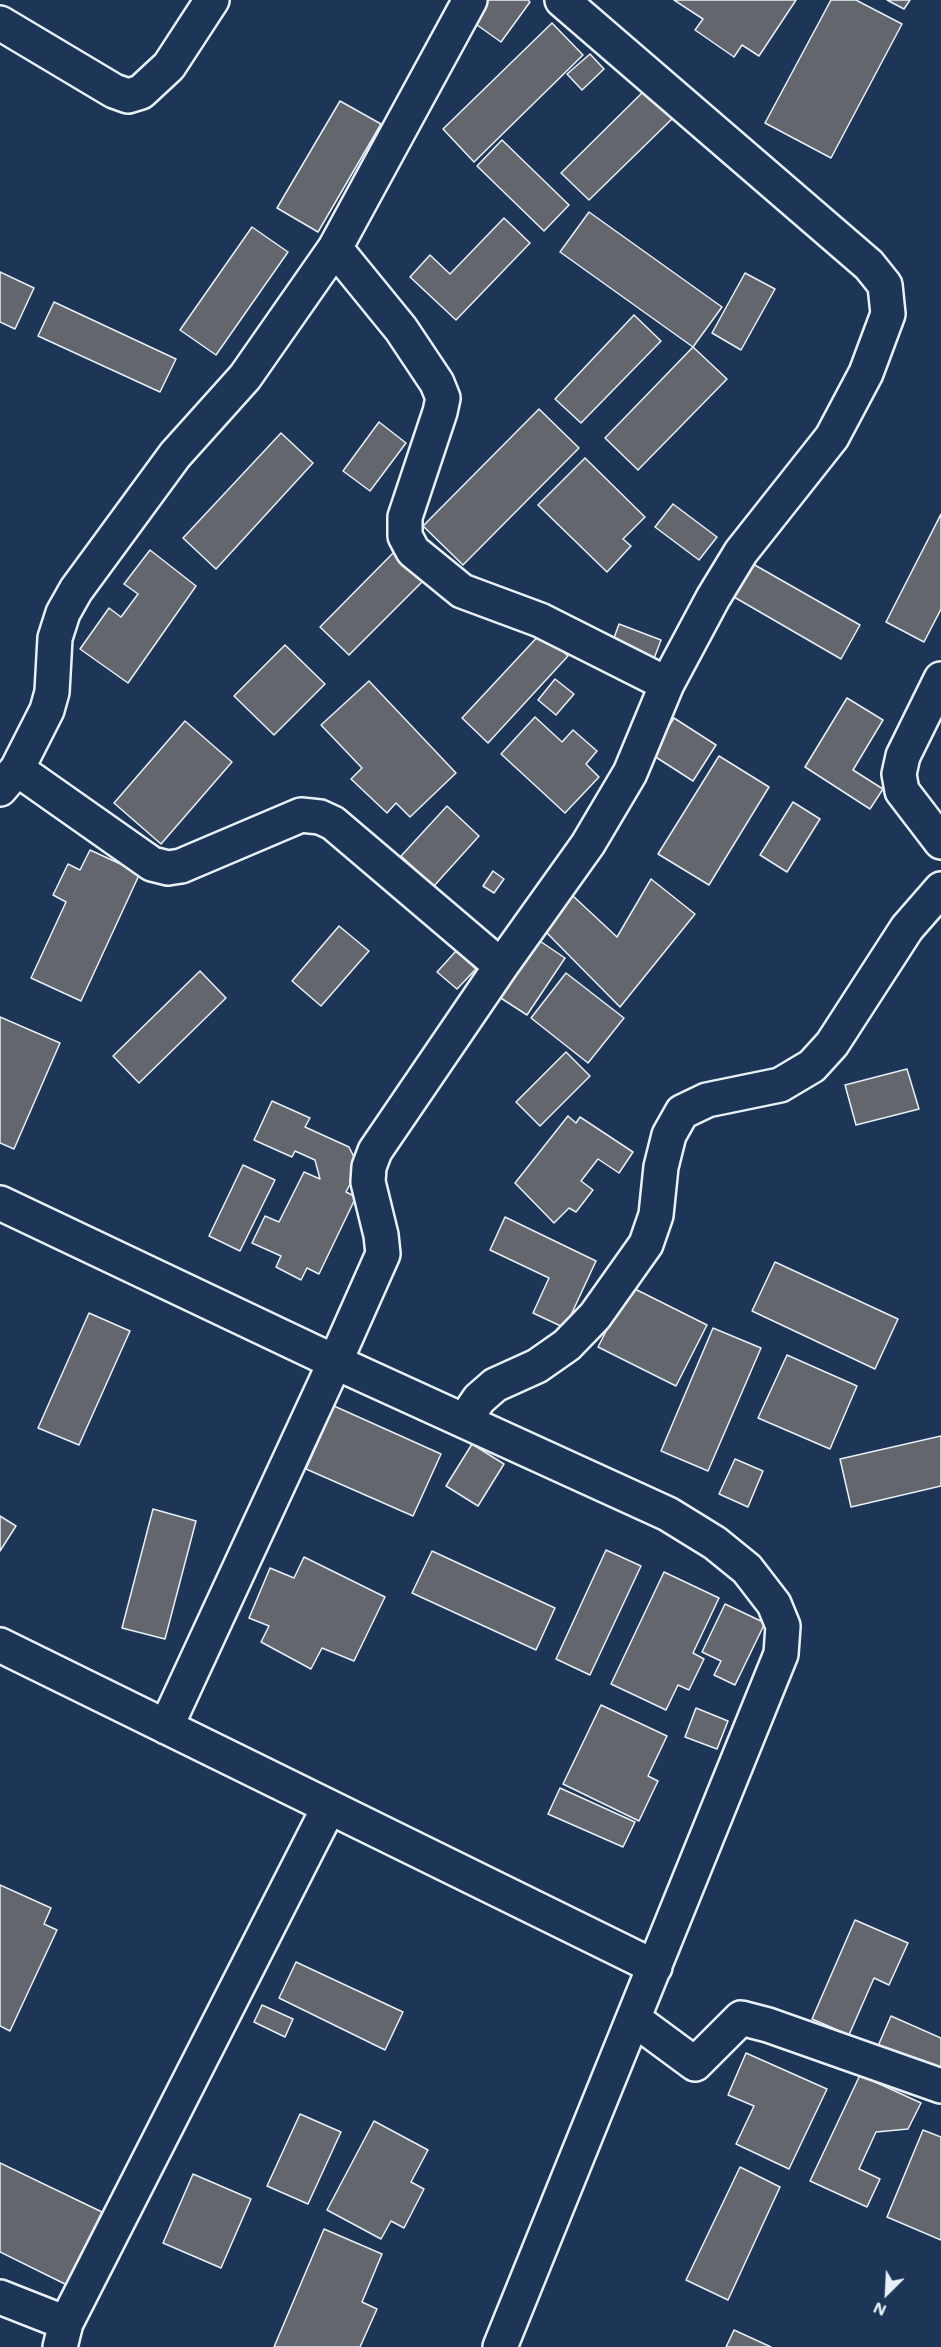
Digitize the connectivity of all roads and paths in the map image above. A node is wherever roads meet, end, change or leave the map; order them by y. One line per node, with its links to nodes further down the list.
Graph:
1 (212, 0): 4 (street)
2 (470, 0): 5 (street)
3 (562, 0): 7 (street)
4 (4, 34)
5 (335, 248): 7 (street); 8 (street)
6 (941, 679): 9 (street)
7 (668, 684): 11 (street)
8 (8, 779): 11 (street)
9 (941, 842)
10 (941, 889): 14 (street)
11 (501, 966): 13 (street)
12 (0, 1203): 13 (street)
13 (335, 1362): 14 (street); 16 (street)
14 (464, 1421): 18 (street)
15 (1, 1648): 16 (street)
16 (166, 1727): 17 (street)
17 (329, 1807): 18 (street); 22 (street)
18 (655, 1967): 19 (street)
19 (634, 2019): 20 (street); 23 (street)
20 (941, 2086)
21 (0, 2296): 22 (street)
22 (63, 2335)
23 (500, 2347)

